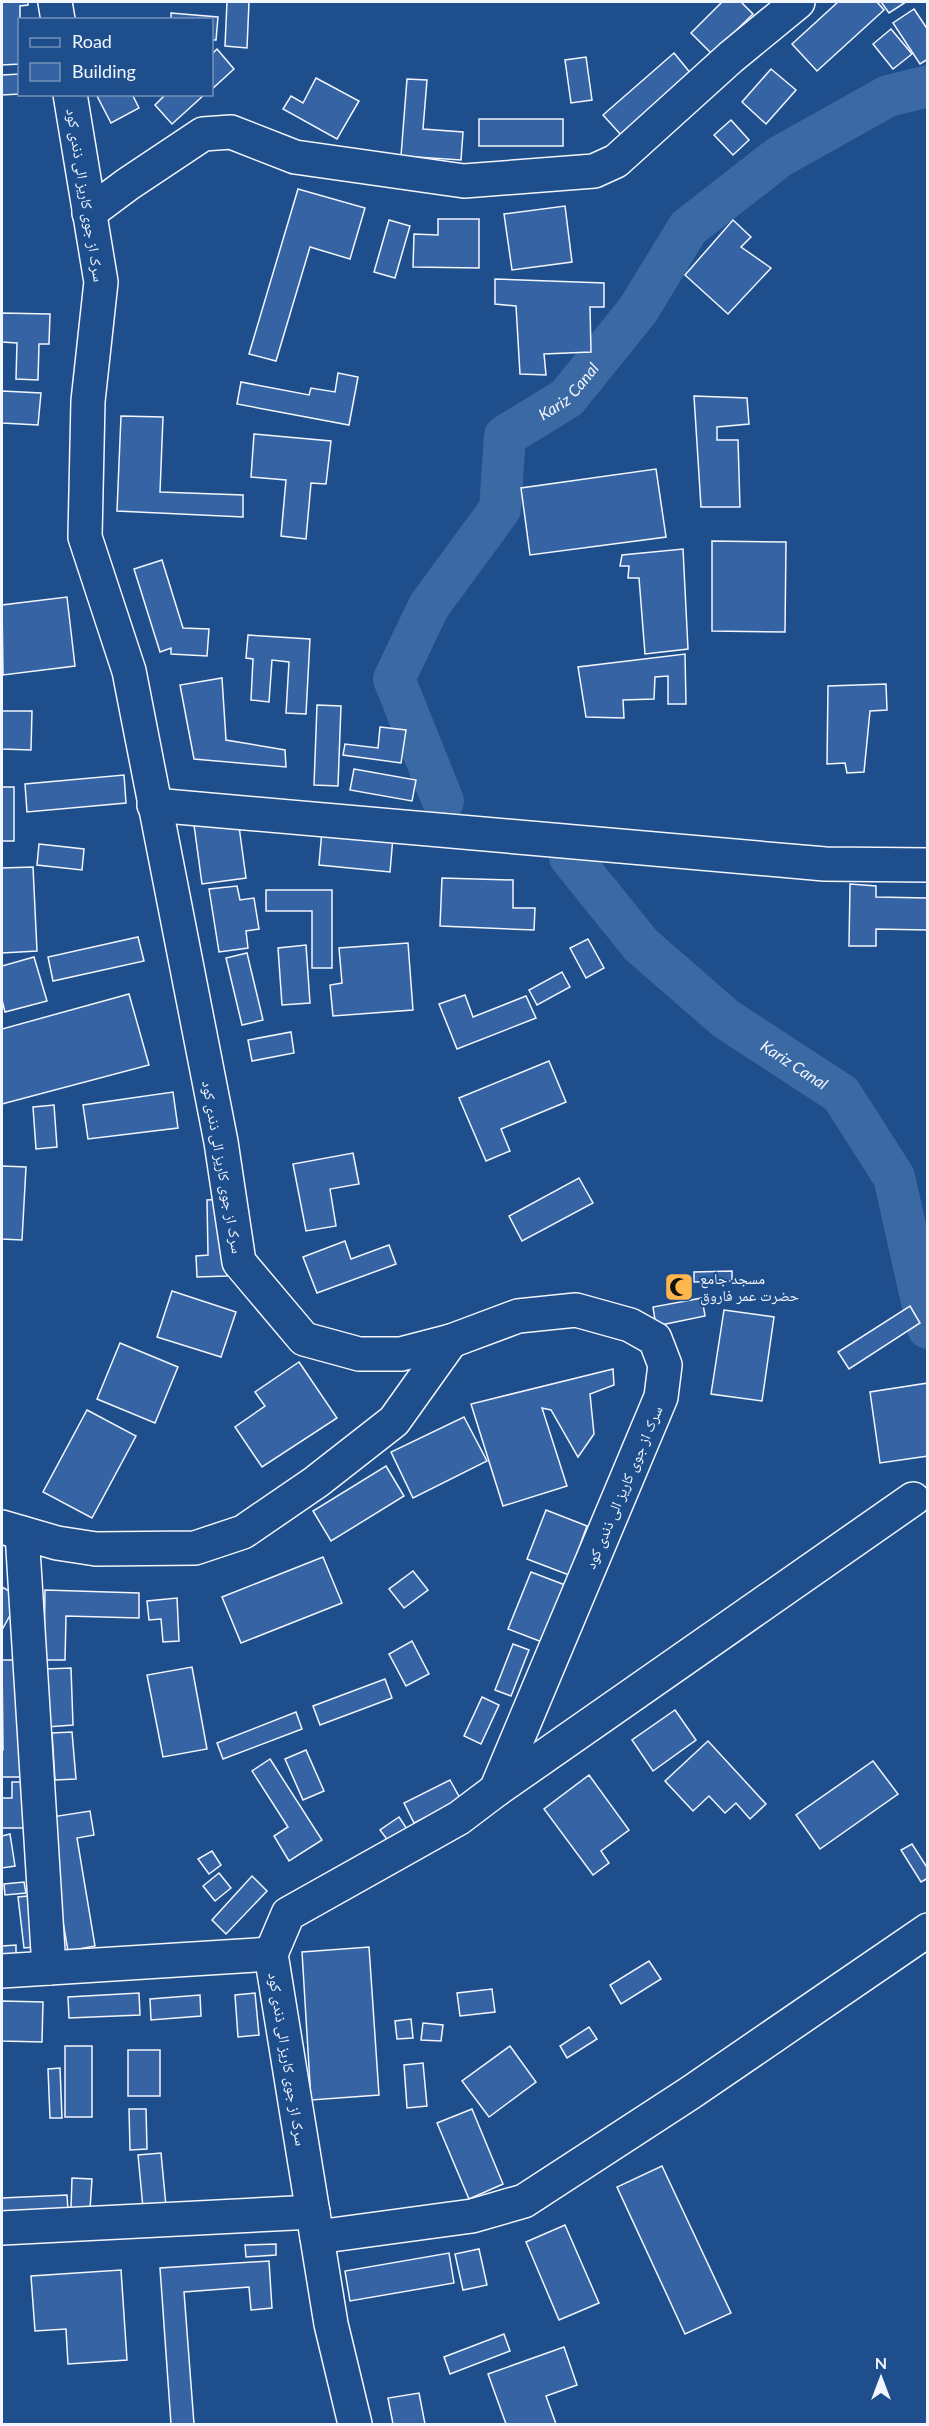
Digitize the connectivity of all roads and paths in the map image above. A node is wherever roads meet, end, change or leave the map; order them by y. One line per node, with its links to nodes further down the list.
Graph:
1 (55, 2): 3 (street)
2 (798, 2): 5 (street)
3 (58, 18)
4 (70, 96): 5 (street, سرک از جوی کاریز الی ذندی کود)
5 (89, 213): 6 (street, سرک از جوی کاریز الی ذندی کود)
6 (154, 805): 7 (street); 8 (street, سرک از جوی کاریز الی ذندی کود)
7 (927, 865)
8 (451, 1341): 10 (street); 11 (street, سرک از جوی کاریز الی ذندی کود)
9 (913, 1498): 11 (street)
10 (12, 1530): 14 (street)
11 (496, 1790): 13 (street, سرک از جوی کاریز الی ذندی کود)
12 (927, 1930): 16 (street)
13 (271, 1954): 14 (street); 16 (street, سرک از جوی کاریز الی ذندی کود)
14 (49, 1968): 15 (street)
15 (2, 1971)
16 (315, 2225): 17 (street); 18 (street, سرک از جوی کاریز الی ذندی کود)
17 (2, 2228)
18 (355, 2424)

